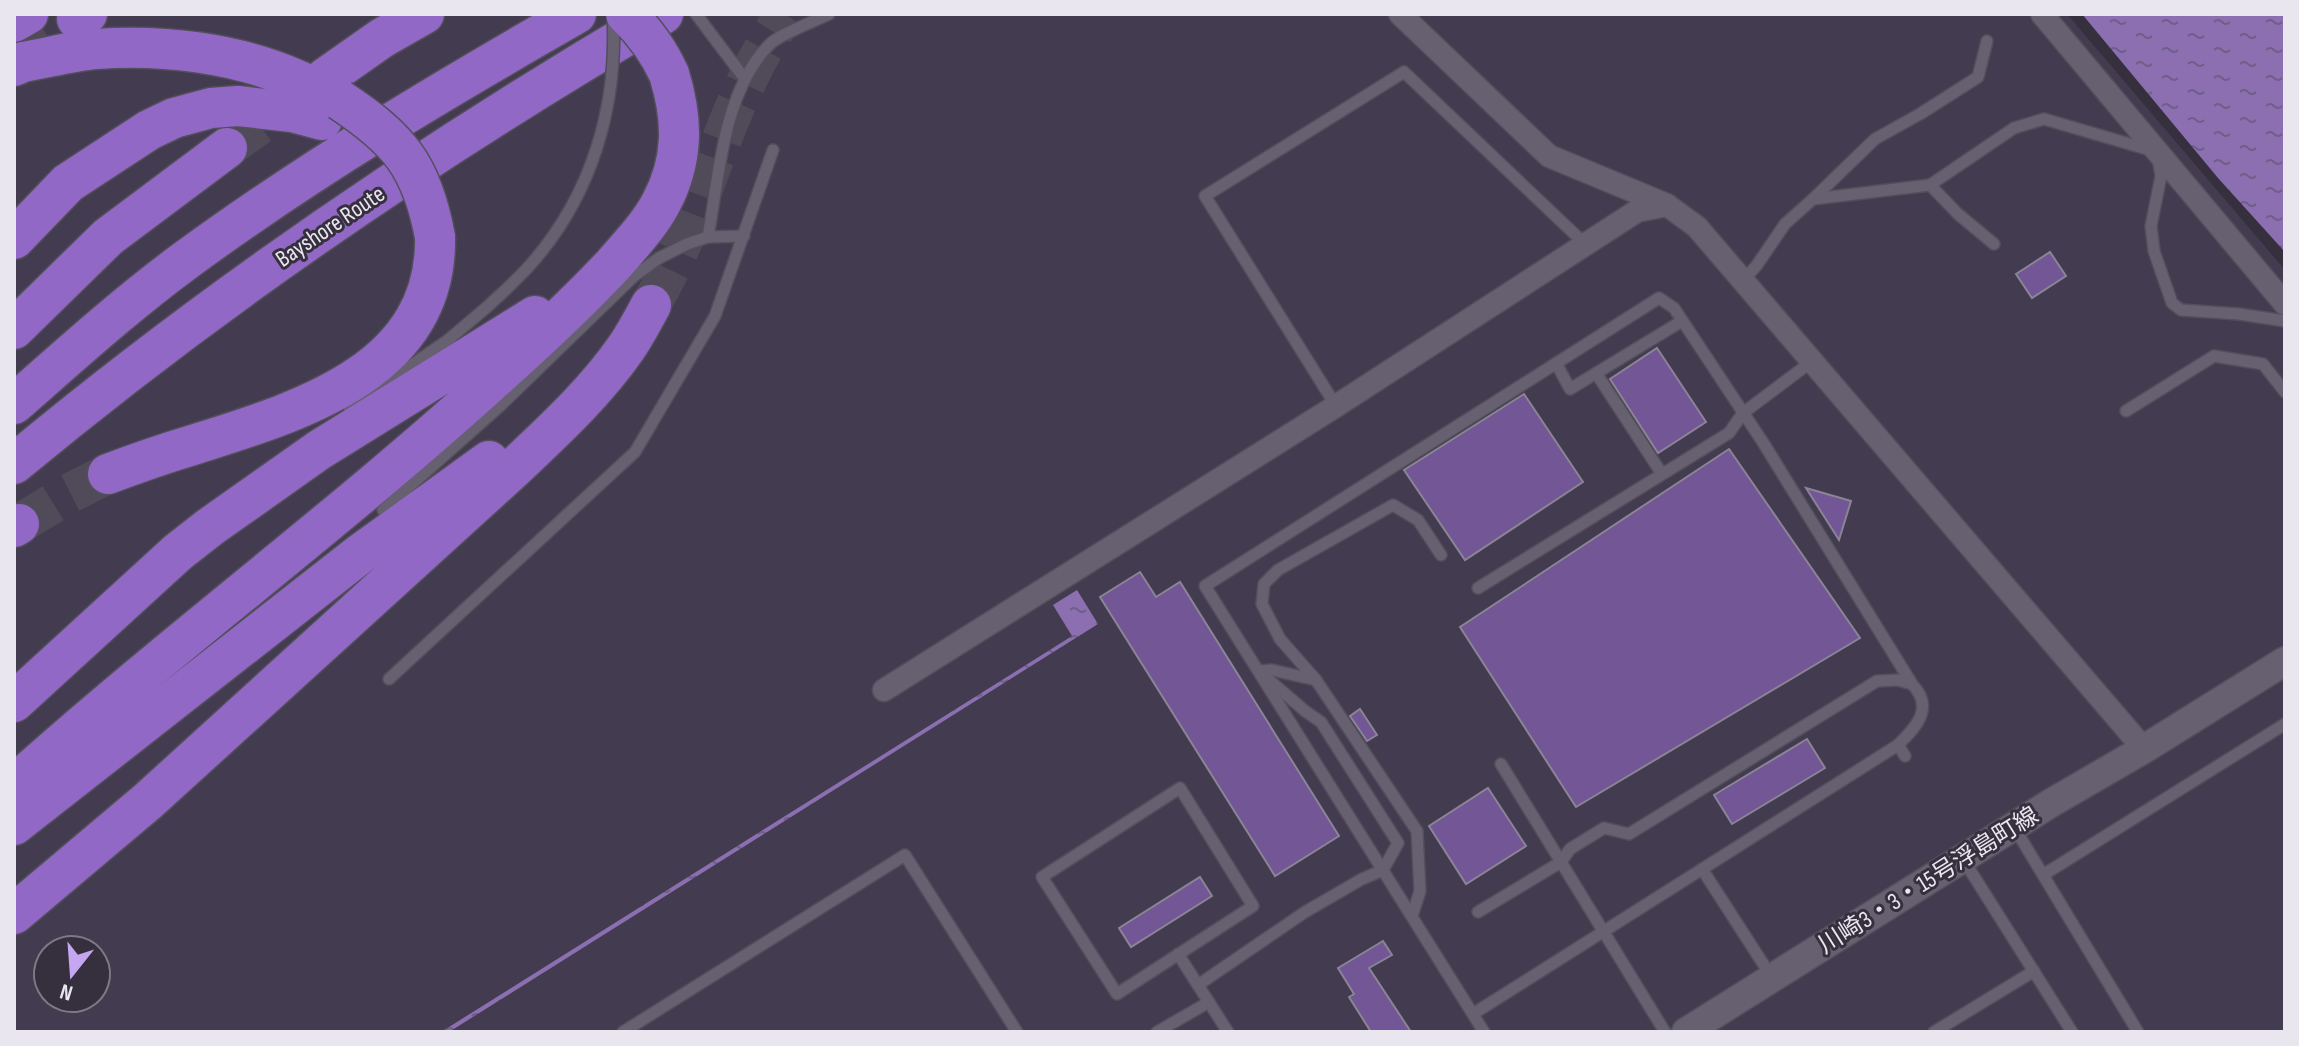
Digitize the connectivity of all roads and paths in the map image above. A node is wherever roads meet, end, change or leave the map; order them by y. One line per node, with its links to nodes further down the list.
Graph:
1 (28, 14): 11 (highway)
2 (424, 14): 15 (highway)
3 (576, 14): 41 (highway)
4 (613, 14): 45 (lane, bridge)
5 (626, 14): 23 (highway, bridge)
6 (663, 14): 47 (highway, Bayshore Route)
7 (696, 14): 14 (lane)
8 (829, 14): 14 (lane)
9 (1400, 14): 22 (street)
10 (2042, 14): 19 (street)
11 (14, 22)
12 (1987, 41): 21 (lane)
13 (14, 66): 15 (highway)
14 (745, 79): 25 (lane)
15 (329, 99): 16 (highway); 48 (highway)
16 (125, 146): 26 (highway); 29 (highway)
17 (227, 148): 35 (highway)
18 (773, 150): 24 (lane)
19 (2157, 152): 20 (lane); 31 (street); 34 (lane)
20 (1930, 185): 21 (lane); 28 (lane)
21 (1813, 199): 30 (lane)
22 (1667, 205): 27 (street); 30 (street)
23 (639, 235): 51 (highway); 68 (highway)
24 (744, 236): 25 (lane); 58 (lane)
25 (708, 237): 50 (lane)
26 (14, 239)
27 (1585, 244): 42 (street); 42 (lane)
28 (1994, 244)
29 (14, 255)
30 (1743, 281): 37 (street)
31 (2285, 304)
32 (651, 305): 36 (highway)
33 (1682, 321): 38 (lane); 39 (lane); 44 (lane)
34 (2285, 321)
35 (14, 329)
36 (627, 346): 70 (highway); 77 (highway)
37 (1811, 362): 44 (lane); 65 (street)
38 (1556, 363): 39 (lane); 56 (lane)
39 (1596, 373): 49 (lane)
40 (2285, 392): 43 (lane)
41 (14, 404)
42 (1336, 406): 61 (street)
43 (2126, 411)
44 (1743, 413): 49 (lane); 60 (lane)
45 (339, 416)
46 (292, 454): 51 (lane)
47 (14, 464)
48 (108, 474)
49 (1662, 474): 54 (lane)
50 (383, 510)
51 (210, 527): 52 (highway)
52 (178, 552): 57 (highway); 62 (highway)
53 (1441, 555): 59 (lane)
54 (1478, 588)
55 (2285, 661): 65 (street, 川崎3・3・15号浮島町線)
56 (1259, 671): 59 (lane); 74 (lane); 74 (lane)
57 (14, 678)
58 (389, 679)
59 (1316, 680): 78 (lane)
60 (1912, 684): 64 (lane); 72 (lane)
61 (884, 690)
62 (14, 702)
63 (2285, 724): 75 (lane)
64 (1898, 745): 66 (lane); 73 (lane)
65 (2144, 749): 69 (street, 川崎3・3・15号浮島町線)
66 (1905, 756)
67 (1501, 764): 72 (lane)
68 (14, 785)
69 (2014, 826): 71 (street, 川崎3・3・15号浮島町線); 75 (lane)
70 (17, 843)
71 (1963, 858): 81 (lane); 82 (street, 川崎3・3・15号浮島町線)
72 (1561, 862): 76 (lane); 79 (lane)
73 (1702, 869): 79 (lane); 82 (lane)
74 (1383, 870): 78 (lane); 83 (lane)
75 (2043, 875): 95 (lane)
76 (1478, 912)
77 (14, 914)
78 (1412, 916): 85 (lane)
79 (1604, 932): 85 (lane); 91 (lane)
80 (1178, 954): 80 (lane); 83 (lane)
81 (2034, 971): 93 (lane); 94 (lane)
82 (1772, 978): 92 (street, 川崎3・3・15号浮島町線)
83 (1198, 985): 84 (lane)
84 (1209, 1002): 88 (lane); 89 (lane)
85 (1473, 1014): 90 (lane)
86 (1013, 1030): 87 (lane)
87 (623, 1032)
88 (1157, 1032)
89 (1228, 1032)
90 (1484, 1032)
91 (1665, 1032)
92 (1686, 1032)
93 (1934, 1032)
94 (2072, 1032)
95 (2138, 1032)

